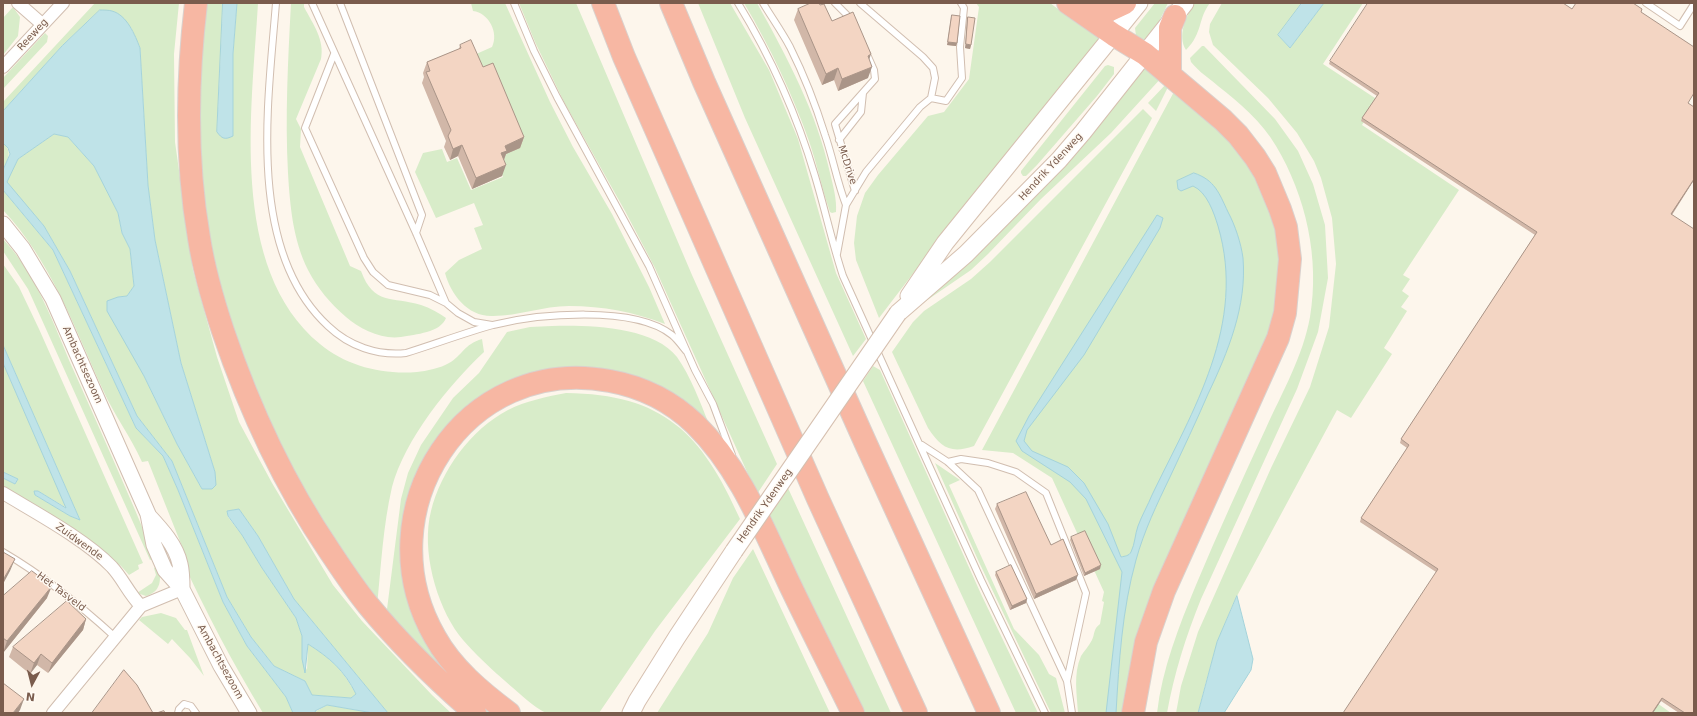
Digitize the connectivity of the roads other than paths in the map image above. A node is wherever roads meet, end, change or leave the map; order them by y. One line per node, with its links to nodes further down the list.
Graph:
1 (18, 3): 21 (street)
2 (63, 3): 21 (street, Reeweg)
3 (196, 3): 55 (highway)
4 (276, 3): 39 (lane)
5 (312, 3): 25 (lane)
6 (340, 3): 35 (lane)
7 (514, 3): 40 (lane)
8 (603, 3): 58 (highway)
9 (671, 3): 59 (highway)
10 (738, 3): 36 (lane)
11 (763, 3): 33 (lane)
12 (835, 3): 22 (lane)
13 (860, 3): 30 (lane)
14 (960, 3): 30 (lane)
15 (1068, 3): 16 (highway); 23 (highway)
16 (1125, 3)
17 (1139, 3): 23 (main road, Hendrik Ydenweg)
18 (1646, 3): 19 (lane)
19 (1694, 4)
20 (1180, 9): 26 (main road, Hendrik Ydenweg); 28 (highway)
21 (42, 24): 27 (street, Reeweg)
22 (854, 25)
23 (1114, 35): 26 (highway); 38 (main road, Hendrik Ydenweg)
24 (863, 44): 29 (lane, McDrive)
25 (334, 54): 35 (lane); 37 (lane)
26 (1145, 54): 28 (highway); 38 (main road, Hendrik Ydenweg)
27 (3, 67)
28 (1170, 75): 62 (highway)
29 (863, 93): 31 (lane, McDrive); 31 (lane, McDrive)
30 (931, 98): 32 (lane)
31 (839, 140): 32 (lane, McDrive)
32 (855, 191): 33 (lane)
33 (846, 205): 36 (lane)
34 (3, 224): 46 (street, Ambachtsezoom)
35 (416, 233): 37 (lane)
36 (836, 256): 41 (lane)
37 (446, 303): 39 (lane)
38 (898, 313): 50 (main road, Hendrik Ydenweg, bridge)
39 (494, 325): 40 (lane)
40 (686, 351): 43 (lane)
41 (920, 444): 42 (lane); 60 (lane)
42 (948, 462): 49 (lane); 49 (lane)
43 (746, 490): 56 (highway); 57 (highway)
44 (3, 493): 47 (street, Zuidwende)
45 (3, 552): 48 (lane, Het Tasveld)
46 (182, 589): 47 (street); 54 (street, Ambachtsezoom)
47 (141, 606): 48 (street)
48 (115, 637): 51 (street)
49 (1067, 681): 61 (lane)
50 (631, 709)
51 (53, 713)
52 (178, 713): 53 (lane)
53 (196, 713)
54 (249, 713)
55 (475, 713)
56 (509, 713)
57 (853, 713)
58 (916, 713)
59 (989, 713)
60 (1045, 713)
61 (1072, 713)
62 (1133, 713)

